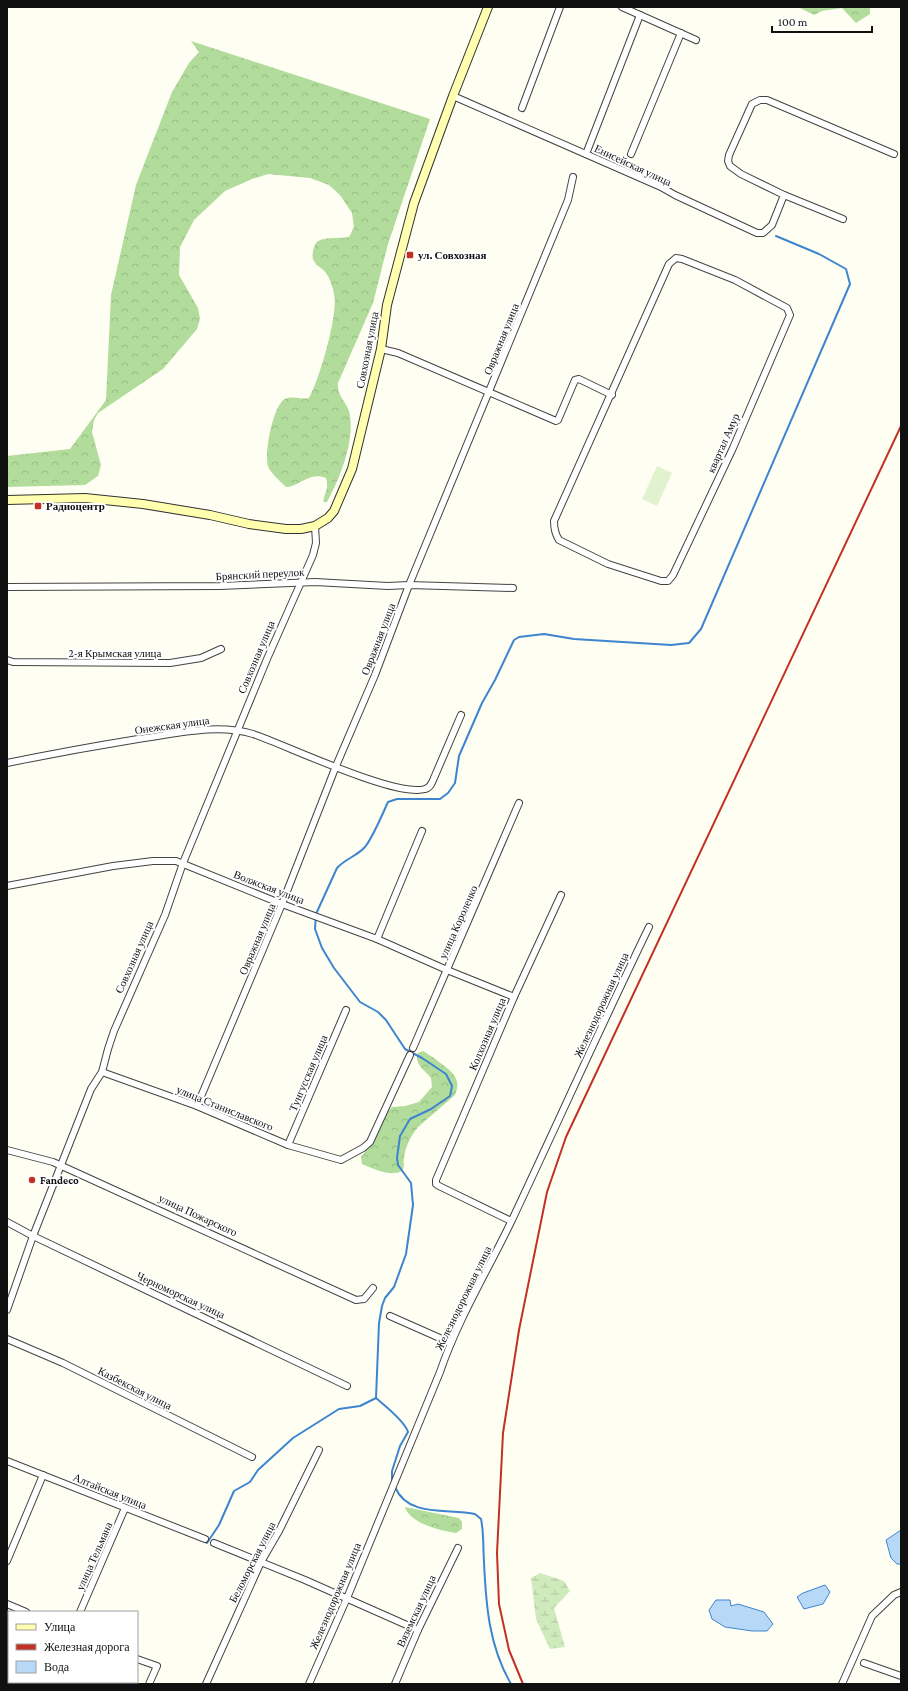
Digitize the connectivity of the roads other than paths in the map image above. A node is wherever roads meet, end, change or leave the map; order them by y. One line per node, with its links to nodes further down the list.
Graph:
1 (488, 7): 7 (main road, Совхозная улица)
2 (560, 7): 8 (street)
3 (622, 7): 4 (street)
4 (640, 15): 5 (street); 9 (street)
5 (681, 33): 6 (street); 10 (street)
6 (696, 40)
7 (453, 96): 9 (street, Енисейская улица); 15 (main road, Совхозная улица)
8 (522, 108)
9 (586, 154): 13 (street, Енисейская улица)
10 (631, 154)
11 (894, 154): 13 (street)
12 (573, 177): 16 (street, Овражная улица)
13 (784, 194): 14 (street)
14 (843, 218)
15 (381, 349): 16 (street); 19 (main road, Совхозная улица)
16 (490, 394): 17 (street); 21 (street, Овражная улица)
17 (612, 395): 17 (street, квартал Амур)
18 (7, 500): 19 (main road)
19 (314, 526): 20 (street, Совхозная улица)
20 (300, 582): 21 (street, Брянский переулок); 22 (street, Брянский переулок); 27 (street, Совхозная улица)
21 (409, 585): 23 (street, Брянский переулок); 29 (street, Овражная улица)
22 (7, 587)
23 (513, 588)
24 (221, 649): 25 (street, 2-я Крымская улица)
25 (7, 660)
26 (461, 715): 29 (street)
27 (238, 731): 28 (street, Онежская улица); 29 (street, Онежская улица); 32 (street, Совхозная улица)
28 (7, 762)
29 (336, 766): 35 (street, Овражная улица)
30 (519, 803): 38 (street, улица Короленко)
31 (422, 831): 37 (street)
32 (183, 863): 33 (street, Волжская улица); 35 (street, Волжская улица); 41 (street, Совхозная улица)
33 (7, 886)
34 (561, 895): 39 (street, Колхозная улица)
35 (282, 904): 37 (street, Волжская улица); 42 (street, Овражная улица)
36 (649, 927): 47 (street, Железнодорожная улица)
37 (377, 939): 38 (street, Волжская улица)
38 (447, 970): 39 (street, Волжская улица); 45 (street, улица Короленко)
39 (514, 998): 47 (street, Колхозная улица)
40 (346, 1010): 43 (street, Тунгусская улица)
41 (102, 1072): 42 (street, улица Станиславского); 46 (street, Совхозная улица)
42 (197, 1106): 43 (street, улица Станиславского)
43 (288, 1145): 45 (street, улица Станиславского)
44 (7, 1150): 46 (street, улица Пожарского)
45 (341, 1160)
46 (61, 1165): 49 (street, Совхозная улица); 50 (street, улица Пожарского)
47 (511, 1221): 54 (street, Железнодорожная улица)
48 (7, 1222): 49 (street, Черноморская улица)
49 (33, 1236): 51 (street, Совхозная улица); 55 (street, Черноморская улица)
50 (373, 1288)
51 (7, 1310)
52 (390, 1316): 54 (street)
53 (7, 1339): 57 (street, Казбекская улица)
54 (451, 1342): 67 (street, Железнодорожная улица)
55 (347, 1386)
56 (319, 1450): 65 (street, Беломорская улица)
57 (252, 1457)
58 (7, 1461): 59 (street, Алтайская улица)
59 (43, 1476): 60 (street, Алтайская улица); 64 (street)
60 (125, 1508): 61 (street, Алтайская улица); 70 (street, улица Тельмана)
61 (205, 1539)
62 (214, 1543): 65 (street)
63 (458, 1548): 71 (street, Вяземская улица)
64 (7, 1561)
65 (261, 1562): 67 (street); 76 (street, Беломорская улица)
66 (901, 1592): 79 (street)
67 (346, 1598): 71 (street); 77 (street, Железнодорожная улица)
68 (7, 1604): 69 (street)
69 (24, 1611)
70 (80, 1611)
71 (418, 1630): 78 (street, Вяземская улица)
72 (138, 1658): 75 (street)
73 (864, 1663): 74 (street)
74 (901, 1676)
75 (149, 1684)
76 (206, 1684)
77 (309, 1684)
78 (395, 1684)
79 (842, 1684)

